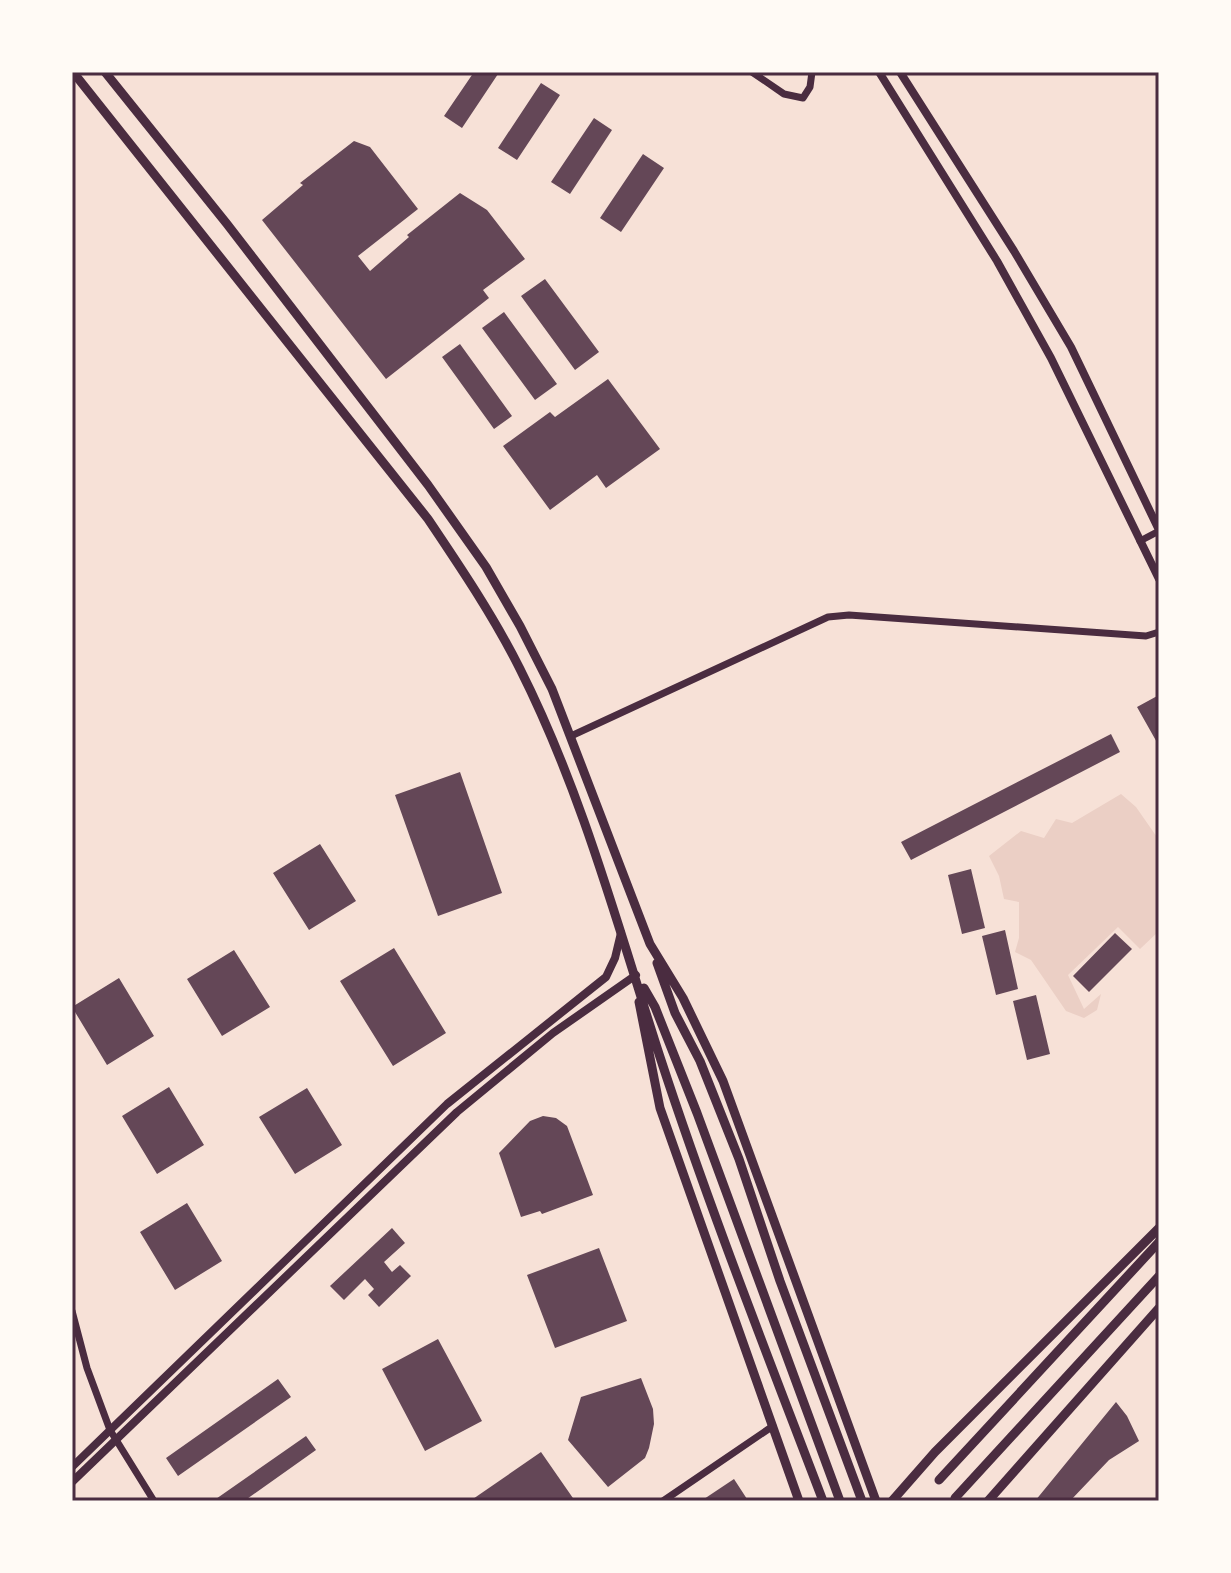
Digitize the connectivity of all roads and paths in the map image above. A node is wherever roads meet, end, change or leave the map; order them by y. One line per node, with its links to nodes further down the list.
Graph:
1 (73, 72): 12 (main road)
2 (105, 72): 11 (main road)
3 (752, 72): 4 (street)
4 (812, 72)
5 (879, 72): 8 (street)
6 (900, 72): 7 (street)
7 (1159, 531): 8 (street)
8 (1140, 541): 9 (street)
9 (1159, 579)
10 (1159, 632): 11 (street)
11 (571, 736): 13 (main road)
12 (621, 932): 14 (main road); 21 (street)
13 (650, 944): 32 (main road); 33 (main road)
14 (636, 975): 20 (main road); 22 (street); 30 (main road); 31 (main road)
15 (1159, 1228): 34 (main road)
16 (1159, 1242): 24 (main road)
17 (1159, 1276): 26 (main road)
18 (1159, 1308): 35 (main road)
19 (72, 1311): 21 (street)
20 (773, 1426): 28 (street); 29 (main road)
21 (110, 1430): 22 (street); 23 (street)
22 (114, 1440): 25 (street); 27 (street)
23 (72, 1467)
24 (939, 1480)
25 (72, 1482)
26 (955, 1498)
27 (154, 1501)
28 (663, 1501)
29 (799, 1501)
30 (823, 1501)
31 (840, 1501)
32 (862, 1501)
33 (876, 1501)
34 (892, 1501)
35 (988, 1501)

